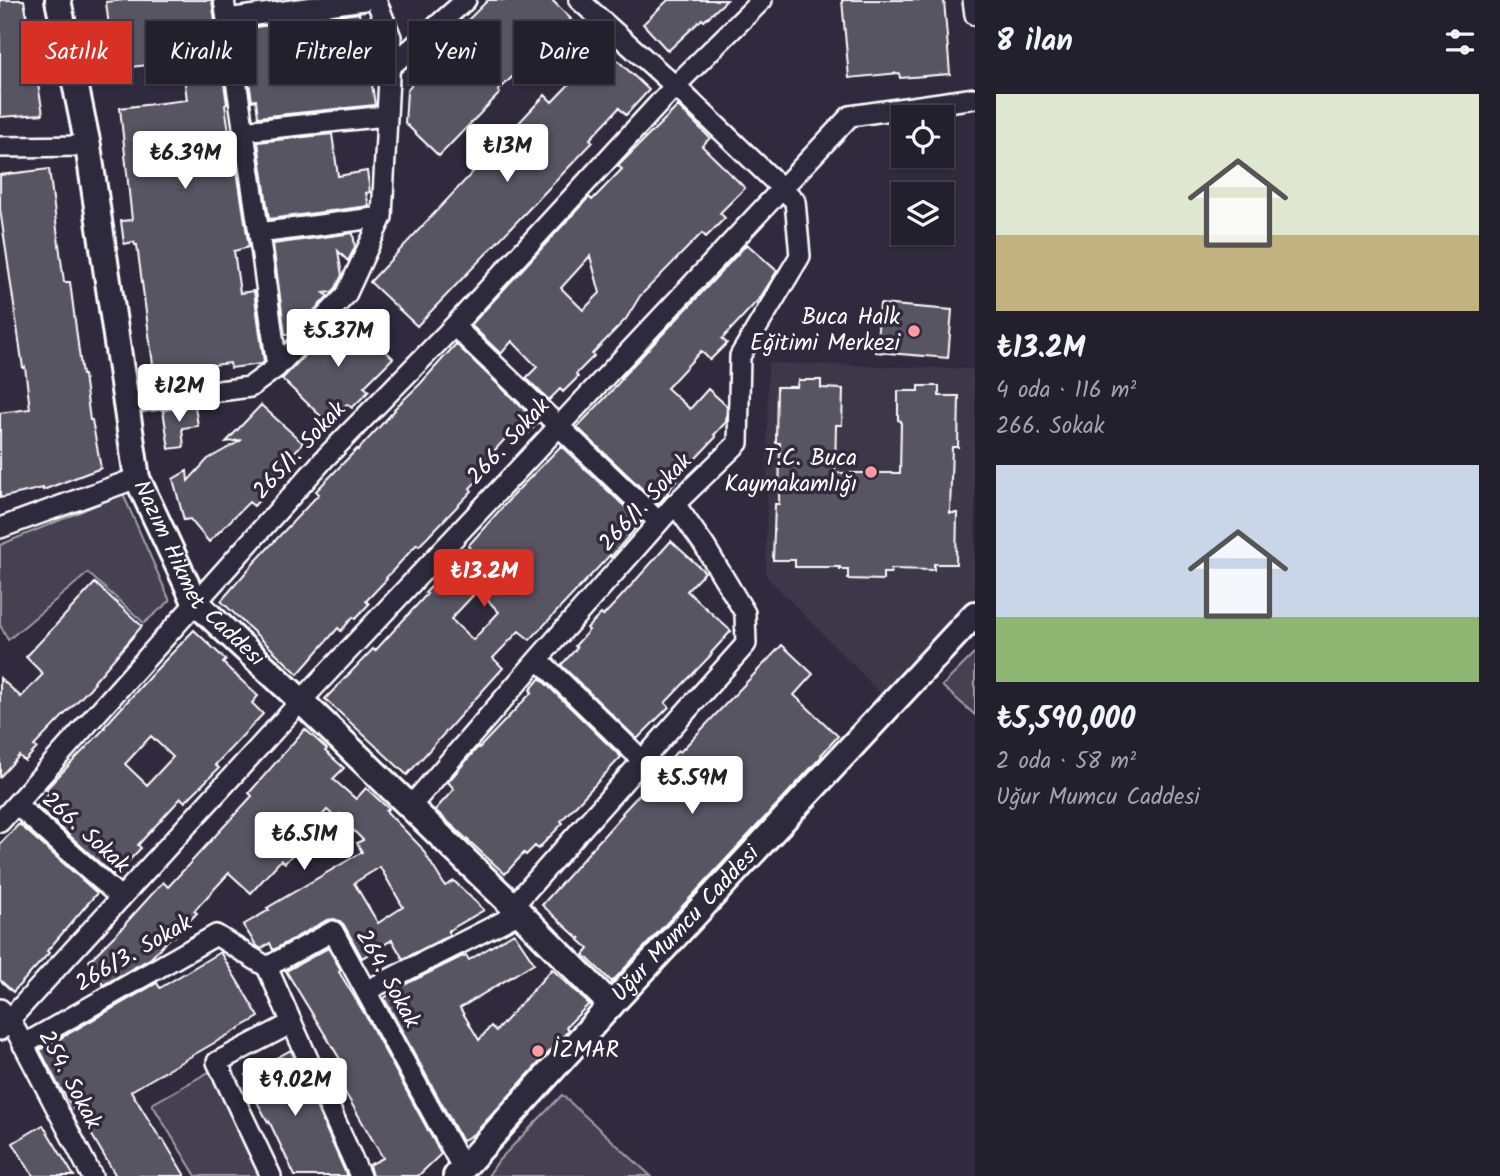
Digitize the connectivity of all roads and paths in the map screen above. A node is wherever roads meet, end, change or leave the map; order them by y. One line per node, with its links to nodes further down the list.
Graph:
1 (58, 0): 17 (main road, Nazım Hikmet Caddesi)
2 (364, 0): 8 (street)
3 (376, 0): 10 (street)
4 (466, 0): 11 (street)
5 (579, 0): 13 (street, 266/1. Sokak)
6 (762, 0): 13 (street, 265/1. Sokak)
7 (973, 0): 9 (street)
8 (225, 10): 16 (street)
9 (975, 15)
10 (385, 21)
11 (395, 63)
12 (388, 84): 15 (street)
13 (675, 86): 19 (street, 266/1. Sokak); 22 (street, 265/1. Sokak)
14 (975, 98): 19 (street, 266. Sokak)
15 (386, 116): 16 (street); 20 (street)
16 (243, 131): 21 (street)
17 (88, 146): 18 (street); 24 (main road, Nazım Hikmet Caddesi)
18 (0, 147)
19 (781, 188): 25 (street, 266. Sokak); 27 (street, 266/1. Sokak)
20 (382, 217): 21 (street); 23 (street)
21 (259, 233): 23 (street)
22 (454, 326): 25 (street); 30 (street, 265/1. Sokak)
23 (278, 368): 24 (street)
24 (125, 403): 26 (main road, Nazım Hikmet Caddesi)
25 (557, 426): 28 (street); 33 (street, 266. Sokak)
26 (137, 478): 29 (street); 30 (main road, Nazım Hikmet Caddesi)
27 (675, 504): 28 (street, 266/1. Sokak); 34 (street)
28 (659, 522): 32 (street, 266/1. Sokak)
29 (0, 528)
30 (195, 602): 33 (main road, Nazım Hikmet Caddesi); 35 (street, 265/1. Sokak)
31 (975, 614): 42 (main road, Uğur Mumcu Caddesi)
32 (538, 659): 34 (street); 36 (street, 266/1. Sokak)
33 (301, 701): 36 (main road, Nazım Hikmet Caddesi); 38 (street, 266. Sokak)
34 (643, 761): 39 (street)
35 (17, 805): 37 (street, 265/1. Sokak); 38 (street, 266. Sokak)
36 (410, 807): 39 (main road, Nazım Hikmet Caddesi)
37 (0, 822)
38 (121, 898): 43 (street, 266. Sokak)
39 (517, 909): 41 (street); 42 (main road, Nazım Hikmet Caddesi)
40 (267, 967): 41 (street, 264. Sokak); 44 (street); 45 (street, 266/3. Sokak)
41 (366, 991): 46 (street, 264. Sokak)
42 (611, 1005): 46 (main road, Uğur Mumcu Caddesi)
43 (3, 1019): 45 (street, 254. Sokak)
44 (292, 1023): 48 (street); 49 (street)
45 (23, 1045): 47 (street, 254. Sokak)
46 (459, 1173)
47 (92, 1176)
48 (271, 1176)
49 (360, 1176)

